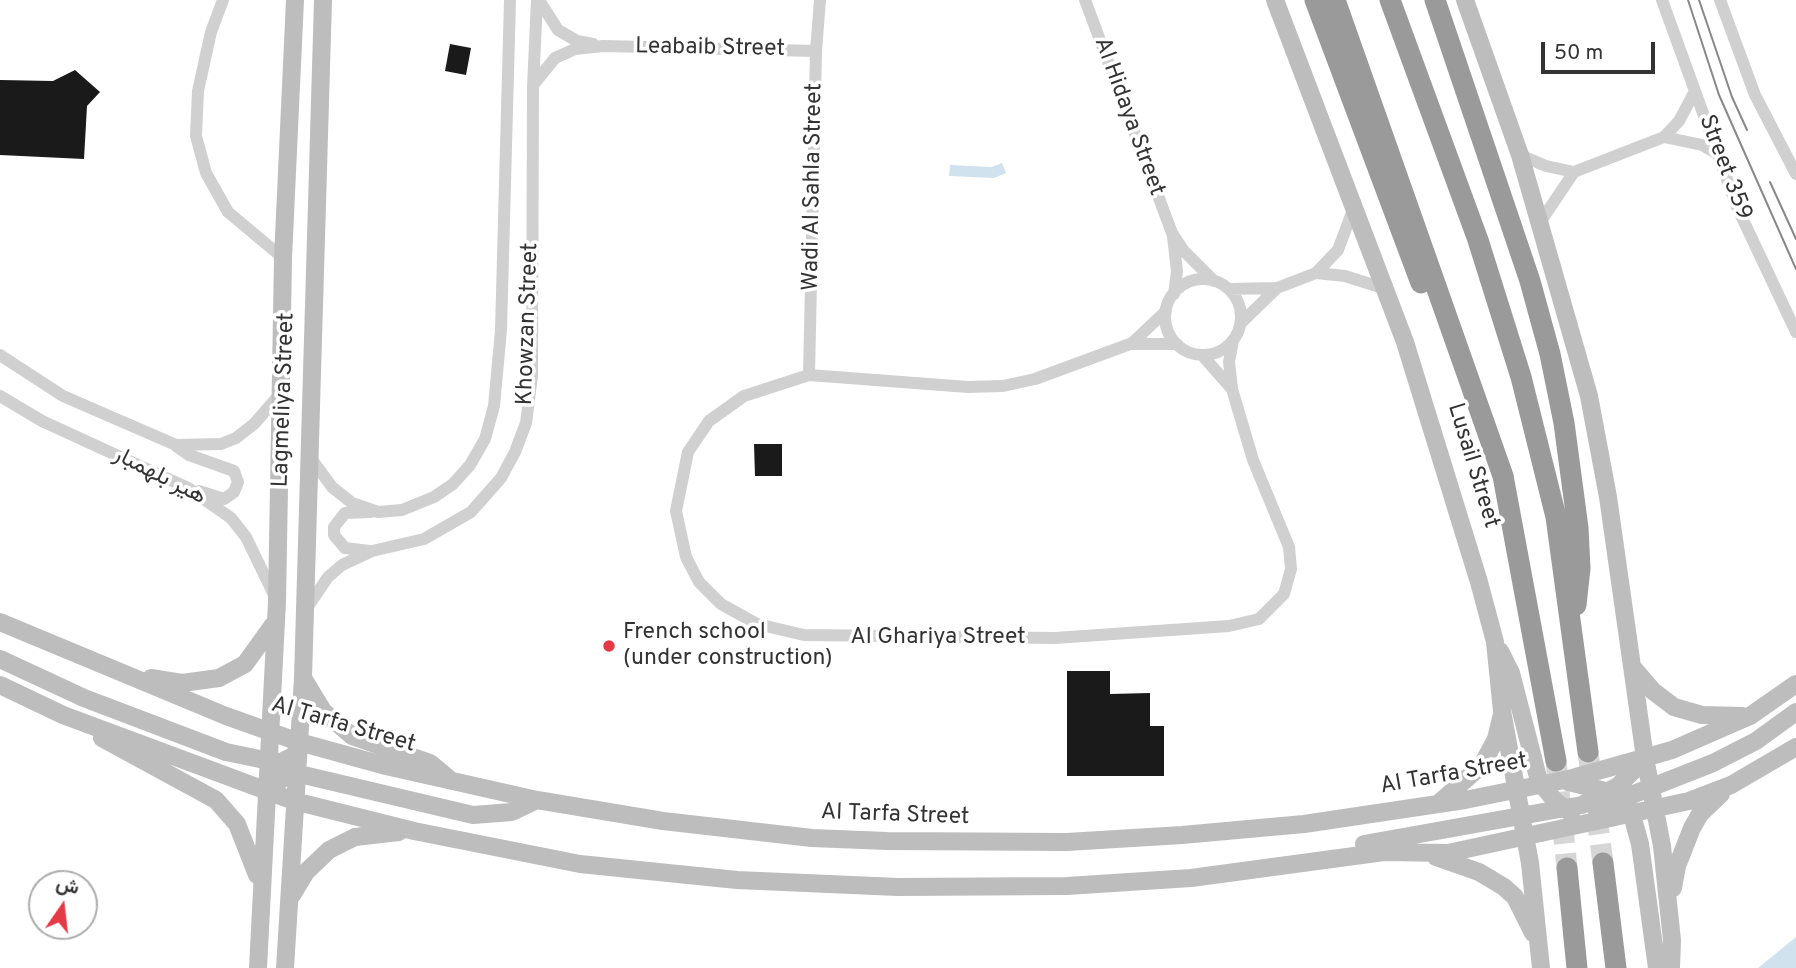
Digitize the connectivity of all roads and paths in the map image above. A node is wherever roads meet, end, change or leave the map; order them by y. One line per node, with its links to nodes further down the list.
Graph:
1 (223, 0): 28 (street)
2 (295, 0): 28 (main road, Lagmeliya Street)
3 (323, 0): 48 (main road, Lagmeliya Street)
4 (510, 0): 51 (street, Khowzan Street)
5 (538, 0): 16 (street, Leabaib Street); 18 (street, Khowzan Street)
6 (820, 0): 17 (street, Wadi Al Sahla Street)
7 (1085, 0): 27 (street, Al Hidaya Street)
8 (1275, 0): 25 (main road, Lusail Street)
9 (1315, 0): 49 (highway)
10 (1335, 0): 49 (highway, Lusail Street)
11 (1390, 0): 57 (highway)
12 (1435, 0): 57 (highway)
13 (1465, 0): 22 (main road)
14 (1662, 0): 19 (street, Street 359)
15 (1720, 0): 24 (street)
16 (603, 46): 17 (street, Leabaib Street); 18 (street, Leabaib Street)
17 (816, 51): 43 (street, Wadi Al Sahla Street)
18 (533, 87): 52 (street, Khowzan Street)
19 (1695, 91): 20 (street); 21 (street, Street 359)
20 (1664, 137): 21 (street); 23 (street)
21 (1718, 154): 37 (street, Street 359)
22 (1520, 155): 23 (street); 26 (main road)
23 (1574, 172): 26 (street)
24 (1796, 174)
25 (1354, 207): 29 (street); 33 (main road, Lusail Street)
26 (1541, 221): 61 (main road)
27 (1172, 233): 30 (street, Al Hidaya Street); 34 (street, Al Hidaya Street)
28 (283, 258): 45 (main road, Lagmeliya Street)
29 (1316, 274): 31 (street); 33 (street)
30 (1214, 281): 32 (street); 34 (street)
31 (1277, 288): 32 (street); 36 (street)
32 (1229, 289): 36 (street)
33 (1386, 289): 58 (main road, Lusail Street)
34 (1174, 294): 35 (street)
35 (1166, 311): 39 (street, Al Ghariya Street); 40 (street)
36 (1241, 323): 38 (street)
37 (1796, 332)
38 (1233, 341): 42 (street); 44 (street, Al Ghariya Street)
39 (1130, 344): 40 (street, Al Ghariya Street); 43 (street, Al Ghariya Street)
40 (1178, 344): 42 (street)
41 (0, 355): 47 (street, هير بلهمبار)
42 (1202, 355): 44 (street, Al Ghariya Street)
43 (809, 375): 44 (street, Al Ghariya Street)
44 (1232, 389)
45 (281, 393): 47 (street, هير بلهمبار); 53 (main road, Lagmeliya Street)
46 (0, 396): 50 (street, هير بلهمبار)
47 (176, 445): 50 (street)
48 (308, 454): 51 (street); 54 (main road, Lagmeliya Street)
49 (1503, 476): 75 (highway, Lusail Street)
50 (188, 488): 53 (street, هير بلهمبار)
51 (378, 512): 52 (street, Khowzan Street)
52 (372, 551): 54 (street, Khowzan Street)
53 (277, 602): 56 (main road, Lagmeliya Street)
54 (303, 614): 62 (main road, Lagmeliya Street)
55 (0, 622): 60 (main road, Al Tarfa Street)
56 (275, 622): 60 (main road); 69 (main road, Lagmeliya Street)
57 (1571, 627): 72 (highway)
58 (1495, 642): 65 (main road, Lusail Street); 78 (main road)
59 (0, 659): 74 (main road)
60 (105, 667): 69 (main road, Al Tarfa Street)
61 (1633, 667): 68 (main road); 73 (main road)
62 (303, 678): 70 (main road, Lagmeliya Street); 77 (main road)
63 (1796, 684): 68 (main road, Al Tarfa Street)
64 (0, 685): 67 (main road)
65 (1502, 711): 81 (main road, Lusail Street); 86 (main road)
66 (1796, 712): 80 (main road)
67 (63, 715): 82 (main road); 99 (main road)
68 (1750, 716): 73 (main road, Al Tarfa Street)
69 (272, 733): 70 (main road, Al Tarfa Street); 74 (main road, Lagmeliya Street)
70 (299, 742): 74 (main road); 76 (main road, Lagmeliya Street); 77 (main road, Al Tarfa Street)
71 (1796, 747): 79 (main road)
72 (1588, 752)
73 (1646, 758): 75 (main road, Al Tarfa Street); 80 (main road); 85 (main road)
74 (270, 762): 82 (main road, Lagmeliya Street)
75 (1558, 771): 78 (main road, Al Tarfa Street); 85 (main road)
76 (297, 773): 82 (main road); 83 (main road, Lagmeliya Street); 84 (main road)
77 (450, 781): 84 (main road, Al Tarfa Street)
78 (1541, 785): 81 (main road, Al Tarfa Street); 88 (main road)
79 (1731, 785): 87 (main road); 101 (main road)
80 (1652, 789): 85 (main road); 87 (main road)
81 (1517, 790): 86 (main road, Al Tarfa Street); 89 (main road, Lusail Street)
82 (267, 791): 83 (main road); 99 (main road, Lagmeliya Street)
83 (294, 800): 91 (main road); 100 (main road, Lagmeliya Street)
84 (537, 800): 86 (main road, Al Tarfa Street)
85 (1621, 802): 87 (main road); 88 (main road); 90 (main road); 108 (main road)
86 (1437, 804)
87 (1656, 810): 101 (main road)
88 (1571, 812): 89 (main road); 90 (main road); 92 (main road)
89 (1522, 817): 93 (main road, Lusail Street); 95 (main road)
90 (1595, 822): 92 (main road)
91 (414, 831): 95 (main road); 100 (main road)
92 (1547, 833): 93 (main road); 96 (main road)
93 (1526, 838): 94 (main road); 96 (main road, Lusail Street)
94 (1426, 854): 95 (main road); 102 (main road)
95 (1306, 861)
96 (1530, 863): 102 (main road, Lusail Street)
97 (1603, 863): 107 (highway)
98 (1567, 868): 106 (highway)
99 (261, 886): 103 (main road, Lagmeliya Street)
100 (290, 898): 104 (main road, Lagmeliya Street)
101 (1669, 916): 109 (main road)
102 (1539, 945): 105 (main road, Lusail Street)
103 (258, 968)
104 (285, 968)
105 (1541, 968)
106 (1577, 968)
107 (1616, 968)
108 (1657, 968)
109 (1671, 968)

